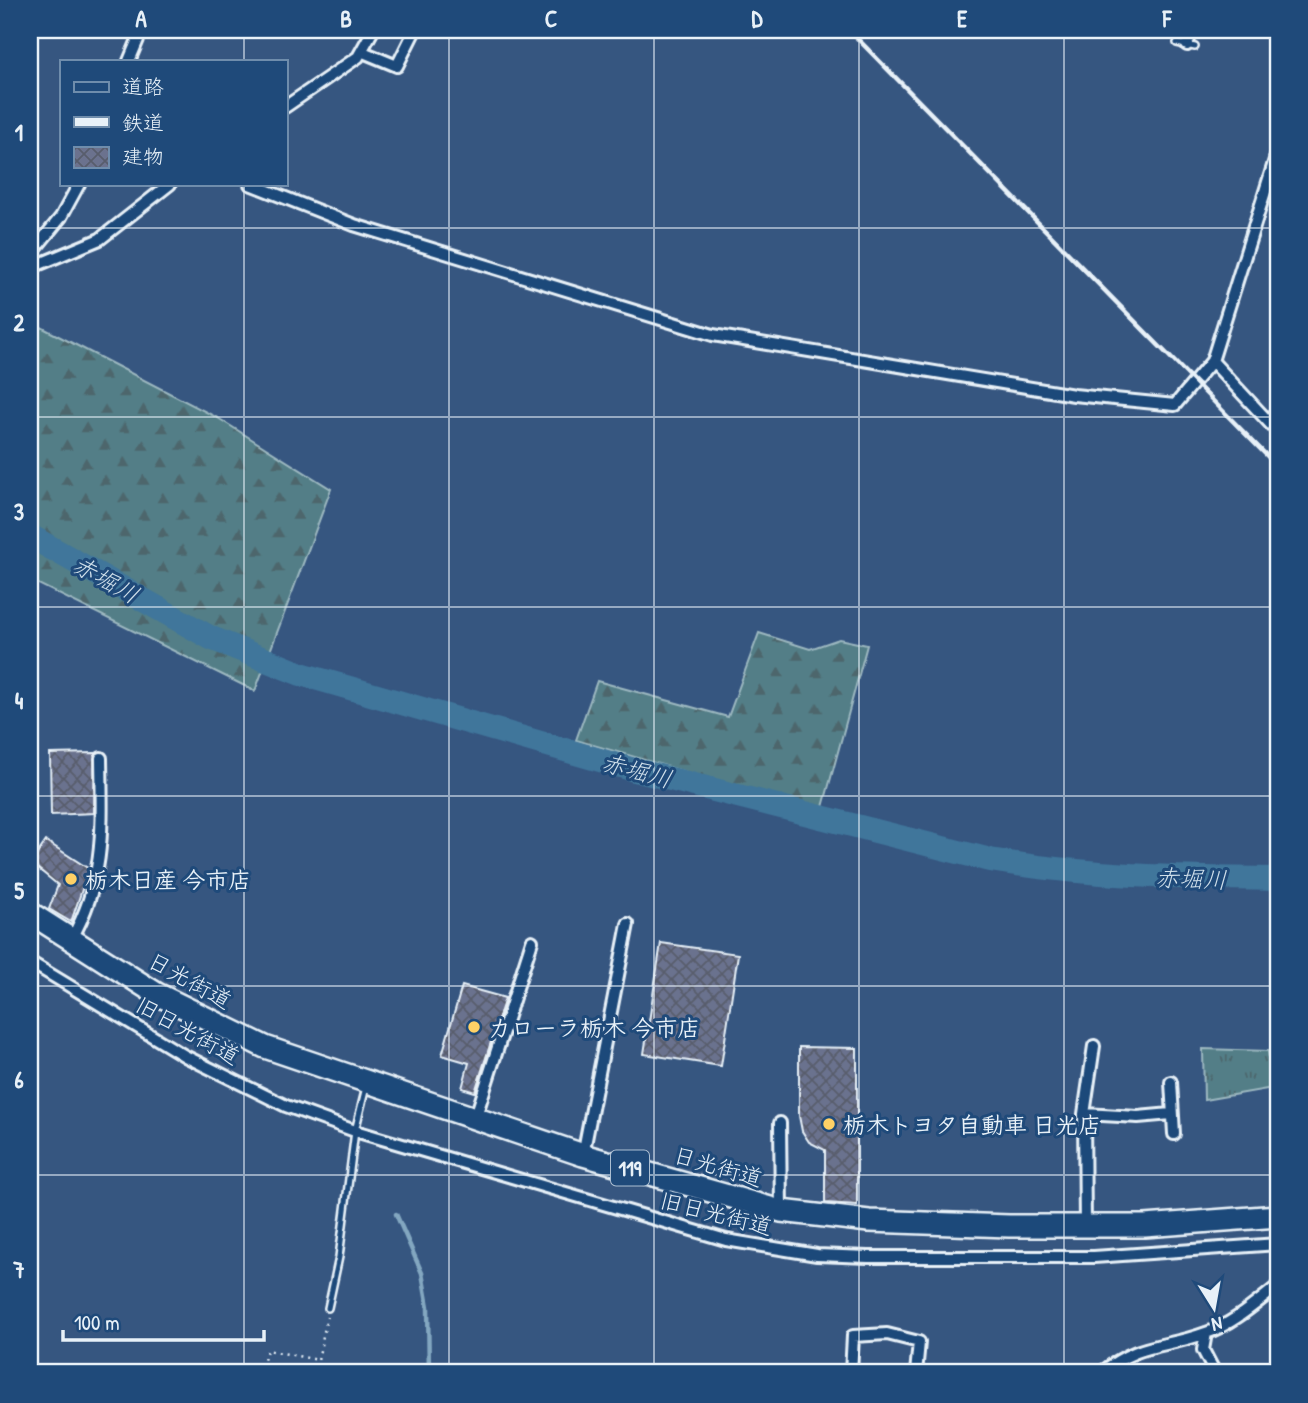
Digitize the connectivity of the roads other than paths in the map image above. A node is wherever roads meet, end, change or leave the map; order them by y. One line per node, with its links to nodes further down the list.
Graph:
1 (142, 30): 7 (street)
2 (373, 30): 6 (street)
3 (415, 30): 6 (street)
4 (1192, 30): 5 (street)
5 (1186, 45)
6 (363, 52): 8 (street)
7 (129, 60)
8 (287, 106)
9 (1278, 150): 15 (street)
10 (78, 186): 13 (street)
11 (167, 186): 14 (street)
12 (255, 186): 15 (street)
13 (30, 255)
14 (30, 268)
15 (1212, 361): 16 (street)
16 (1277, 426)
17 (101, 758): 20 (street)
18 (30, 913): 20 (highway, 日光街道 / 119)
19 (628, 924): 32 (street)
20 (71, 940): 25 (highway, 日光街道 / 119)
21 (532, 941): 28 (street)
22 (30, 962): 30 (street, 旧日光街道)
23 (1094, 1046): 26 (street)
24 (1171, 1082): 27 (street)
25 (367, 1083): 28 (highway, 日光街道 / 119); 30 (lane)
26 (1084, 1114): 27 (street); 35 (street)
27 (1171, 1114): 31 (street)
28 (475, 1119): 32 (highway, 日光街道 / 119)
29 (780, 1123): 33 (street)
30 (355, 1131): 36 (street, 旧日光街道); 38 (lane)
31 (1174, 1134)
32 (583, 1154): 33 (highway, 日光街道 / 119)
33 (781, 1211): 35 (highway, 日光街道 / 119)
34 (1278, 1216): 35 (highway, 日光街道 / 119)
35 (1085, 1227)
36 (1278, 1244)
37 (1278, 1286): 39 (street)
38 (328, 1308)
39 (1206, 1333): 42 (street); 43 (street)
40 (850, 1373): 41 (street)
41 (916, 1373)
42 (1101, 1373)
43 (1215, 1373)

